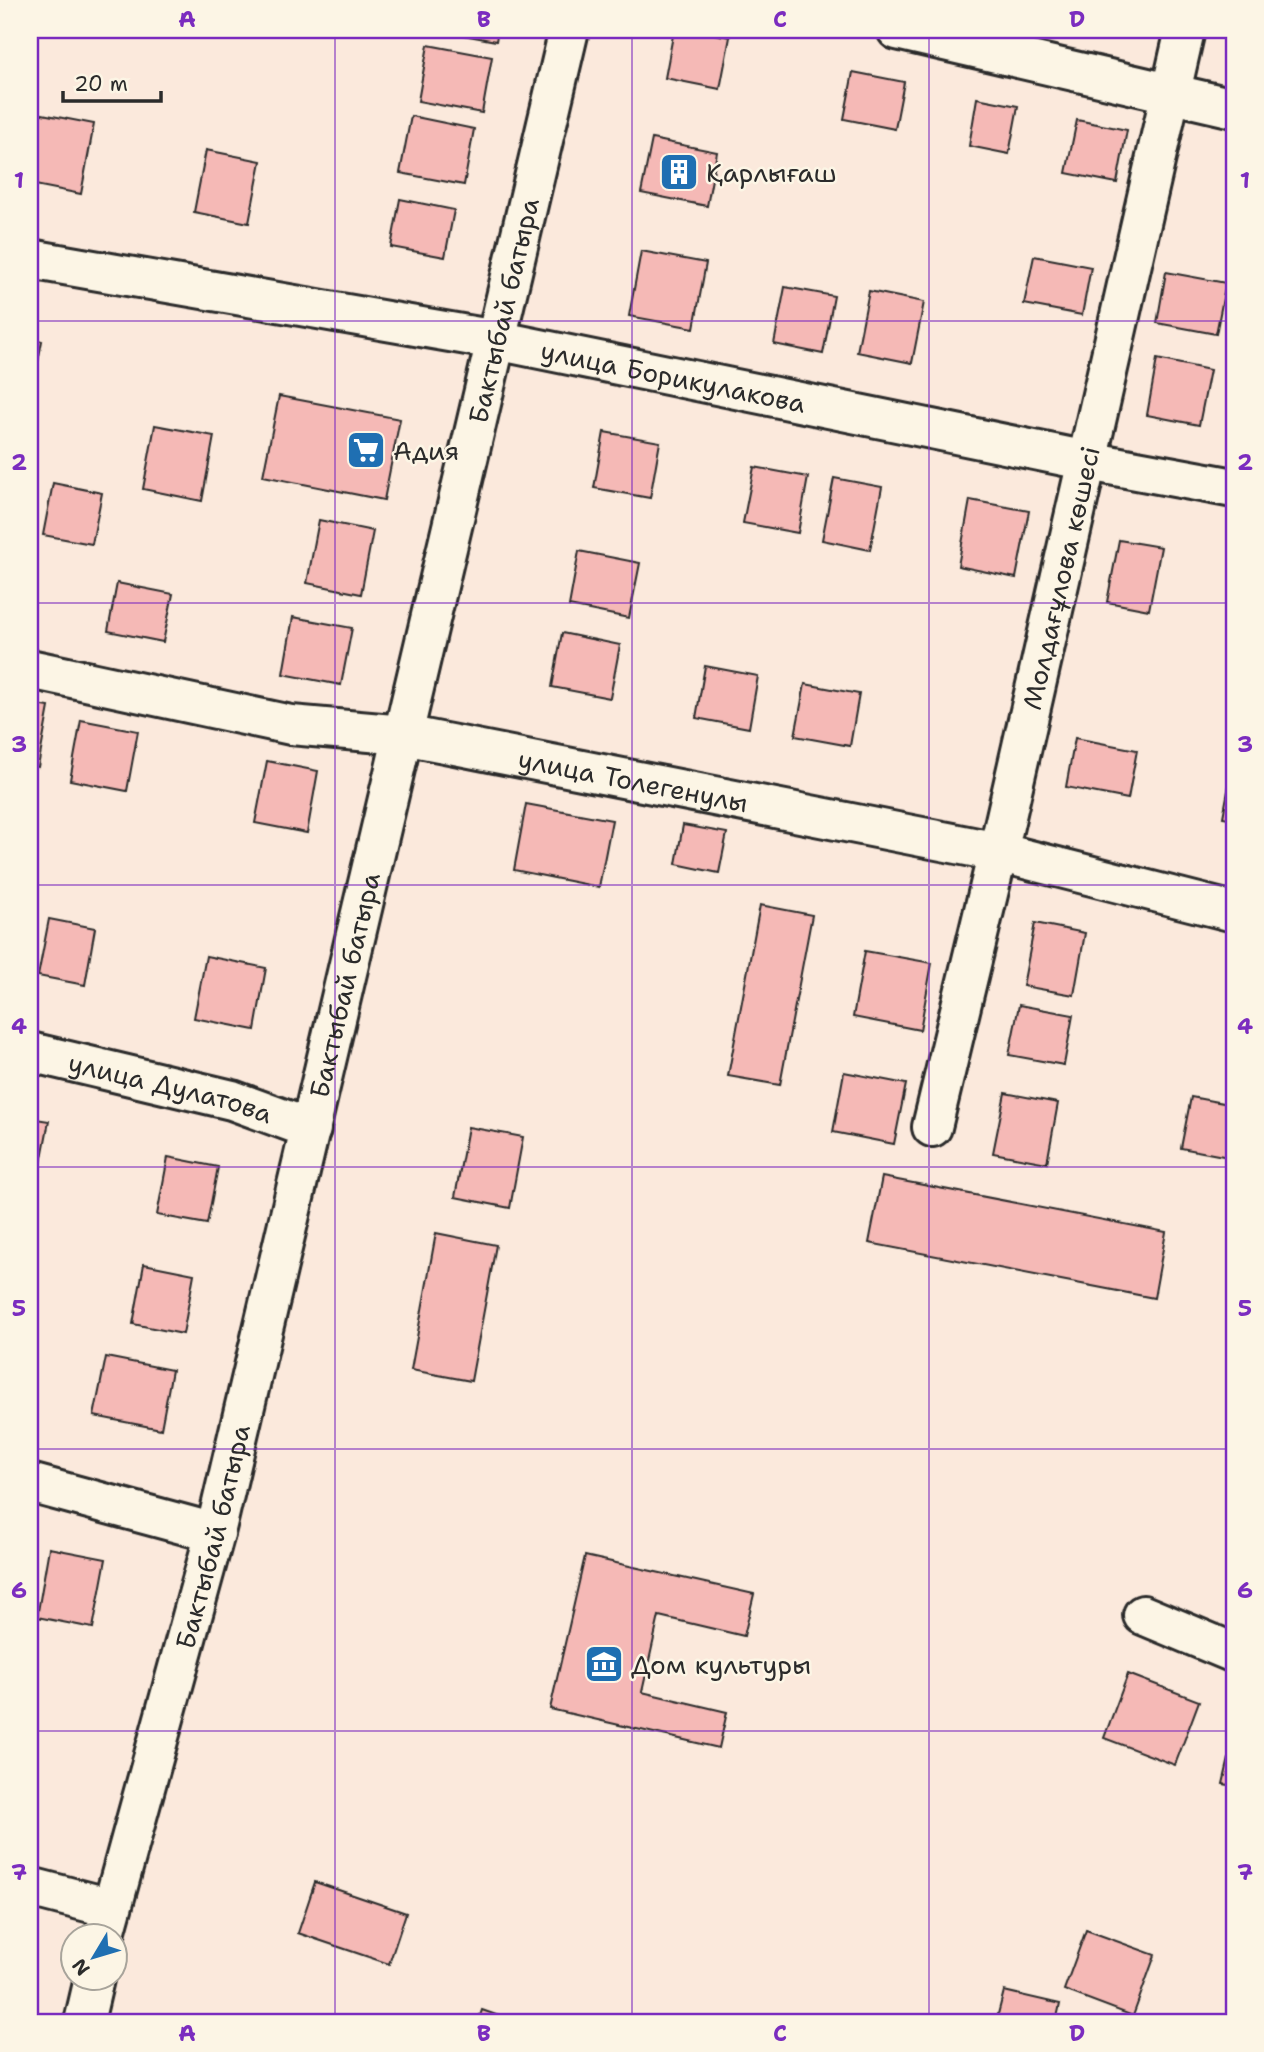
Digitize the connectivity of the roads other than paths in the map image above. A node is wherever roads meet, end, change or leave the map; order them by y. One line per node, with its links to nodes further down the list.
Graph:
1 (569, 30): 7 (street, Бактыбай батыра)
2 (897, 30): 4 (street)
3 (1185, 30): 4 (street, Молдағұлова көшесі)
4 (1170, 94): 5 (street); 8 (street, Молдағұлова көшесі)
5 (1234, 108)
6 (30, 259): 7 (street, улица Борикулакова)
7 (496, 340): 8 (street, улица Борикулакова); 11 (street, Бактыбай батыра)
8 (1088, 461): 9 (street, улица Борикулакова); 12 (street, Молдағұлова көшесі)
9 (1234, 488)
10 (30, 669): 11 (street, улица Толегенулы)
11 (404, 734): 12 (street, улица Толегенулы); 16 (street, Бактыбай батыра)
12 (998, 852): 13 (street, улица Толегенулы); 15 (street, Молдағұлова көшесі)
13 (1234, 912)
14 (30, 1052): 16 (street, улица Дулатова)
15 (932, 1127)
16 (312, 1129): 18 (street, Бактыбай батыра)
17 (30, 1483): 18 (street)
18 (215, 1533): 22 (street, Бактыбай батыра)
19 (1143, 1615): 20 (street)
20 (1234, 1653)
21 (30, 1887): 22 (street)
22 (107, 1922)
23 (91, 1993): 24 (street)
24 (84, 2022)

